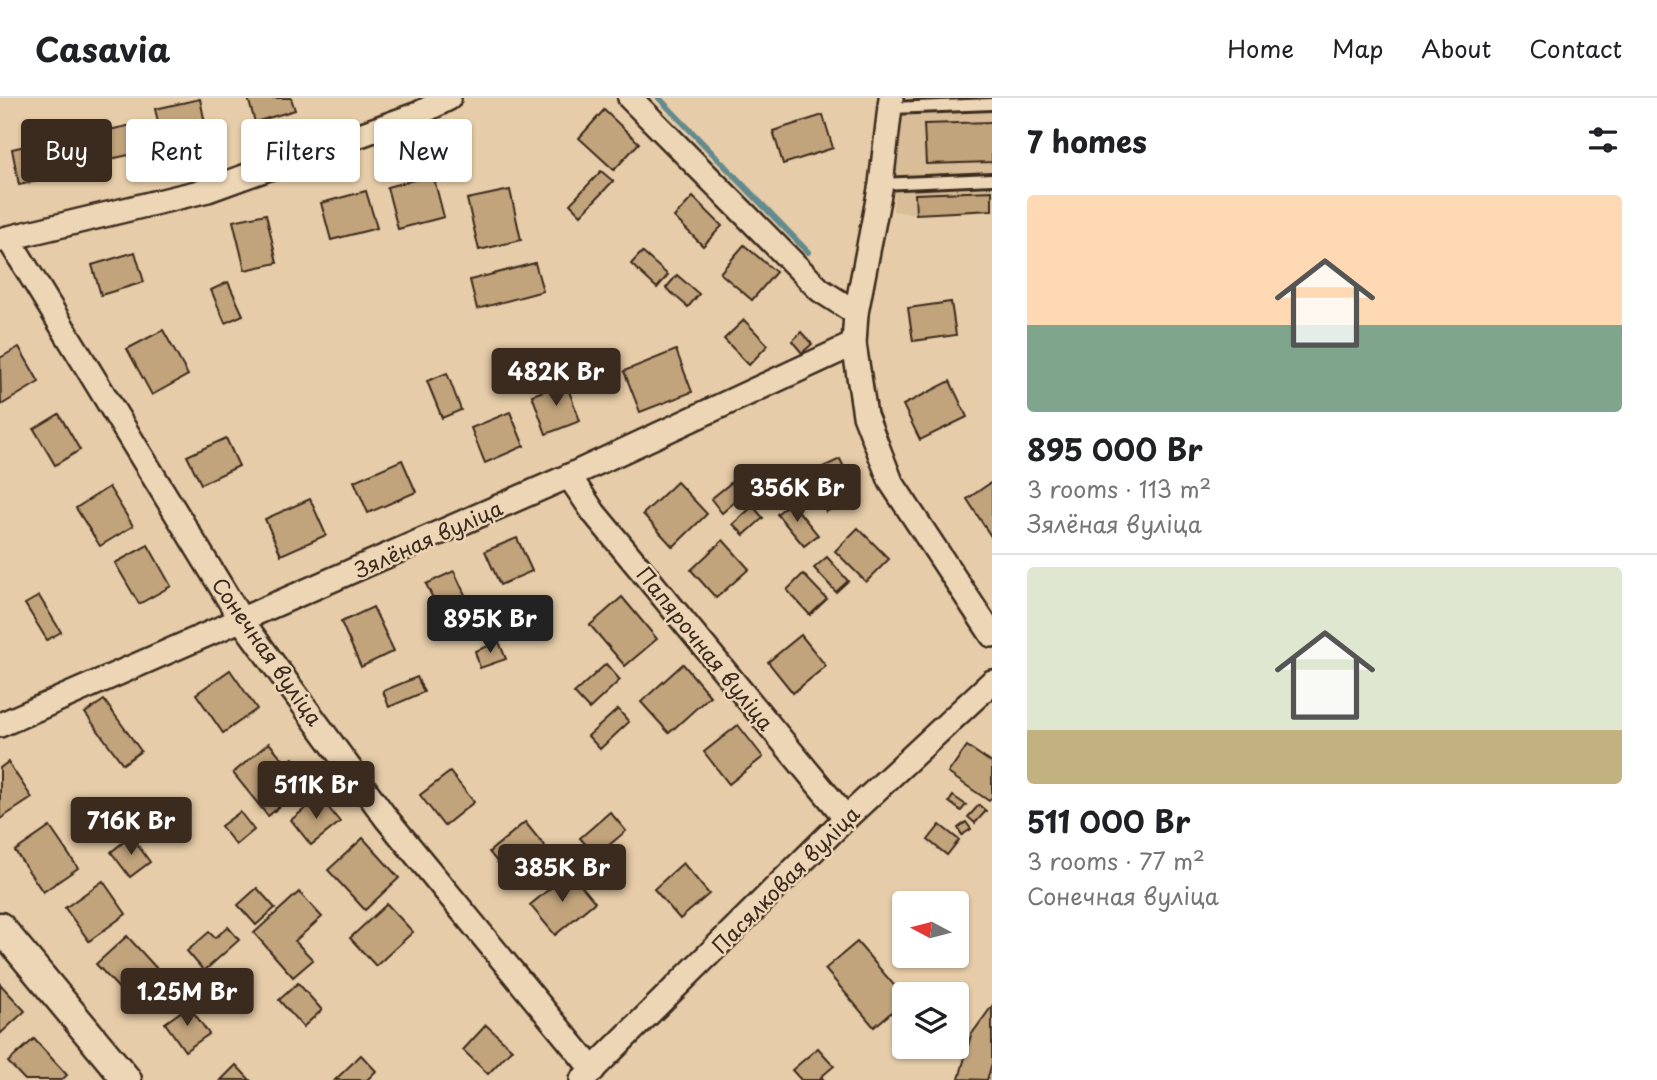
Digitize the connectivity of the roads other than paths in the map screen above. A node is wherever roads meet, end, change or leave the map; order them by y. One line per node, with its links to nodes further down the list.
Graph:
1 (449, 98): 8 (street)
2 (630, 98): 9 (street)
3 (964, 102): 4 (lane); 5 (lane)
4 (891, 103): 7 (street)
5 (992, 104)
6 (992, 178): 7 (lane)
7 (881, 184): 9 (street)
8 (4, 239): 12 (street, Сонечная вуліца)
9 (856, 313): 10 (street)
10 (854, 344): 11 (street, Зялёная вуліца); 13 (street)
11 (569, 476): 12 (street, Зялёная вуліца); 16 (street, Папярочная вуліца)
12 (242, 621): 15 (street, Зялёная вуліца); 18 (street, Сонечная вуліца)
13 (992, 635)
14 (992, 682): 16 (street, Пасялковая вуліца)
15 (0, 725)
16 (846, 818): 18 (street, Пасялковая вуліца)
17 (0, 927): 19 (street)
18 (593, 1077)
19 (127, 1080)

